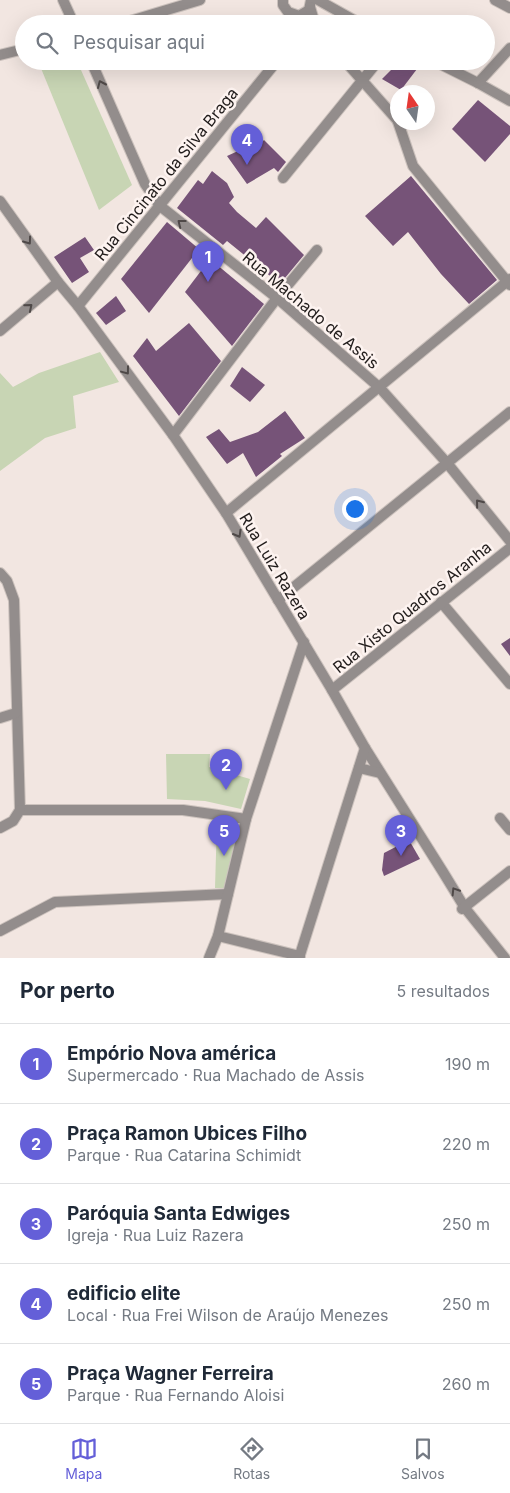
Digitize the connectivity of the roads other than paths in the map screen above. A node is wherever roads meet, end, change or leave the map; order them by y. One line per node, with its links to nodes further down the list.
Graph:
1 (64, 0): 8 (street)
2 (199, 0): 9 (street)
3 (275, 0): 6 (street)
4 (495, 0): 7 (street)
5 (313, 2): 11 (street); 12 (street); 13 (street)
6 (284, 5): 10 (street)
7 (510, 8)
8 (70, 15)
9 (150, 15)
10 (294, 15)
11 (299, 15)
12 (311, 15)
13 (341, 15)
14 (510, 48): 17 (street)
15 (15, 51): 16 (street)
16 (0, 54)
17 (495, 64)
18 (95, 70): 30 (street, Rua Machado de Assis, one-way to 18)
19 (270, 70): 30 (street, Rua Cincinato da Silva Braga)
20 (353, 70): 24 (street)
21 (370, 70): 24 (street)
22 (452, 70): 25 (street)
23 (490, 70): 25 (street)
24 (362, 80): 27 (street); 29 (street)
25 (478, 83): 26 (street)
26 (510, 102)
27 (390, 112)
28 (401, 130): 34 (street)
29 (283, 178)
30 (160, 206): 35 (street, Rua Machado de Assis, one-way to 30); 36 (street, Rua Cincinato da Silva Braga)
31 (1, 207): 33 (street, Rua Luiz Razera, one-way to 33)
32 (317, 250): 35 (street)
33 (58, 282): 36 (street, Rua Luiz Razera); 37 (street, one-way to 33)
34 (509, 282): 38 (street)
35 (277, 298): 38 (street, Rua Machado de Assis); 40 (street)
36 (78, 306): 40 (street, Rua Luiz Razera, one-way to 40)
37 (0, 331)
38 (380, 388): 41 (street, Rua Machado de Assis); 42 (street)
39 (510, 412): 41 (street)
40 (173, 435): 42 (street, Rua Luiz Razera)
41 (447, 464): 43 (street, Rua Machado de Assis, one-way to 41); 46 (street)
42 (226, 514): 46 (street, Rua Luiz Razera, one-way to 46)
43 (510, 541)
44 (510, 548): 47 (street, Rua Xisto Quadros Aranha)
45 (0, 573): 51 (street)
46 (278, 600): 48 (street, Rua Luiz Razera)
47 (441, 602): 49 (street); 50 (street, Rua Xisto Quadros Aranha)
48 (304, 642): 50 (street, Rua Luiz Razera); 58 (street)
49 (510, 684)
50 (332, 690): 53 (street, Rua Luiz Razera)
51 (16, 713): 52 (street); 56 (street)
52 (0, 718)
53 (365, 748): 54 (street); 55 (street, Rua Luiz Razera)
54 (359, 768): 55 (street); 66 (street)
55 (380, 773): 63 (street, Rua Luiz Razera, one-way to 55)
56 (20, 810): 58 (street); 59 (street)
57 (500, 818): 60 (street)
58 (246, 819): 62 (street)
59 (0, 828)
60 (510, 830)
61 (510, 871): 63 (street)
62 (228, 894): 64 (street); 65 (street)
63 (464, 909): 68 (street, Rua Luiz Razera)
64 (0, 931)
65 (218, 936): 66 (street); 67 (street)
66 (300, 957)
67 (209, 958)
68 (505, 958)

